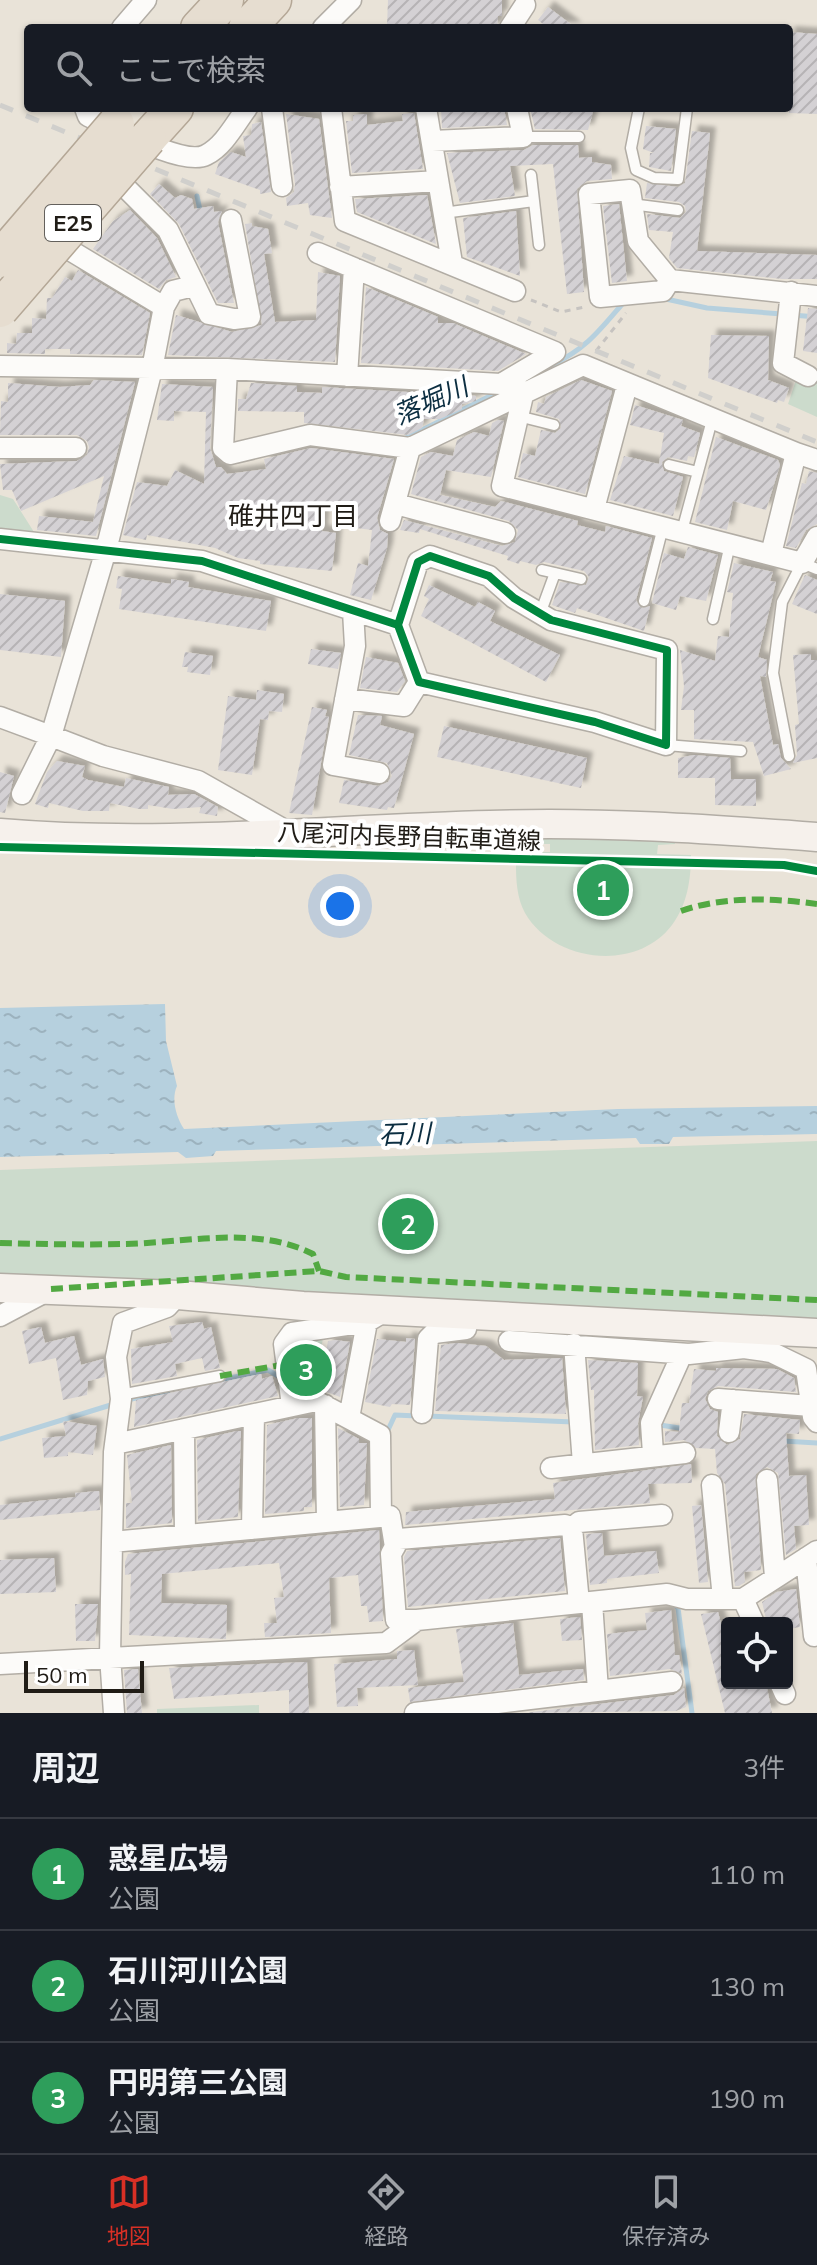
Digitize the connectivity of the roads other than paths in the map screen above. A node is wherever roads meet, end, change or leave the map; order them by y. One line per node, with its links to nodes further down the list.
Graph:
1 (146, 0): 5 (street)
2 (225, 0): 6 (highway)
3 (273, 0): 7 (highway)
4 (351, 0): 8 (street)
5 (125, 24)
6 (203, 24)
7 (251, 24)
8 (327, 24)
9 (155, 112): 17 (highway, E25)
10 (244, 112): 17 (street)
11 (273, 112): 25 (street)
12 (331, 112): 26 (street)
13 (427, 112): 20 (street)
14 (518, 112): 18 (street)
15 (638, 112): 21 (lane)
16 (686, 112): 21 (lane)
17 (120, 119): 36 (highway, E25, bridge); 45 (highway, E25, bridge)
18 (523, 137): 19 (lane); 20 (street)
19 (579, 137)
20 (432, 141): 23 (street)
21 (636, 170): 27 (lane)
22 (531, 175): 28 (lane)
23 (438, 181): 26 (street); 30 (street)
24 (123, 185): 32 (street); 34 (street); 40 (street)
25 (282, 186)
26 (340, 187): 37 (street)
27 (630, 197): 29 (lane); 39 (street); 39 (street)
28 (534, 201): 30 (lane); 33 (lane)
29 (678, 210)
30 (443, 213): 37 (street)
31 (231, 220): 40 (street)
32 (0, 234)
33 (539, 245)
34 (68, 249): 43 (street); 46 (street)
35 (318, 253): 38 (street)
36 (0, 259)
37 (452, 263): 41 (street)
38 (354, 268): 50 (street); 53 (street)
39 (670, 280): 44 (street)
40 (193, 286): 43 (street)
41 (515, 291)
42 (817, 296): 44 (street)
43 (164, 307): 48 (street)
44 (789, 308): 51 (street)
45 (0, 309)
46 (0, 329)
47 (0, 366): 48 (street)
48 (152, 369): 49 (street); 70 (street)
49 (233, 370): 50 (street); 59 (street)
50 (347, 376): 53 (street)
51 (808, 376)
52 (627, 385): 53 (street); 55 (street); 64 (street)
53 (511, 387): 54 (street); 59 (street)
54 (518, 416): 56 (lane); 64 (street)
55 (712, 420): 60 (street); 63 (lane)
56 (554, 425)
57 (0, 448): 58 (street)
58 (76, 448)
59 (410, 448): 66 (street)
60 (796, 453): 61 (street); 71 (street)
61 (817, 460)
62 (669, 465): 63 (lane)
63 (698, 472): 65 (lane)
64 (594, 509): 65 (street)
65 (672, 529): 69 (street); 76 (lane)
66 (505, 533)
67 (817, 537): 72 (street)
68 (0, 539): 70 (street)
69 (730, 544): 71 (street); 79 (lane)
70 (106, 550): 77 (street); 84 (street)
71 (771, 554): 72 (street)
72 (810, 566): 87 (lane)
73 (542, 570): 74 (lane)
74 (555, 573): 75 (lane); 78 (lane)
75 (581, 579)
76 (644, 601)
77 (353, 611): 80 (street); 82 (street)
78 (540, 614): 80 (street); 85 (street)
79 (713, 619)
80 (398, 625): 81 (street)
81 (419, 682): 82 (street); 85 (street)
82 (345, 699): 88 (street)
83 (0, 717): 84 (street)
84 (51, 736): 89 (street); 91 (street)
85 (666, 745): 86 (lane)
86 (741, 751)
87 (789, 756)
88 (379, 773)
89 (22, 794)
90 (0, 833): 91 (street)
91 (294, 835): 92 (street)
92 (817, 837)
93 (0, 1288): 94 (street)
94 (51, 1289): 95 (street); 97 (street)
95 (178, 1295): 98 (street); 105 (street)
96 (468, 1313): 98 (street); 100 (street); 108 (street)
97 (0, 1316)
98 (378, 1316): 107 (street); 111 (street)
99 (817, 1333): 100 (street)
100 (743, 1340): 103 (street); 110 (street)
101 (509, 1341): 102 (street)
102 (574, 1344): 103 (street); 117 (street)
103 (682, 1354): 116 (street)
104 (220, 1376): 105 (lane)
105 (120, 1395): 114 (street)
106 (325, 1405): 107 (street); 111 (street); 123 (street)
107 (292, 1406): 109 (street)
108 (422, 1413)
109 (254, 1414): 112 (street); 125 (street)
110 (814, 1414): 113 (street)
111 (349, 1418): 122 (street)
112 (184, 1429): 114 (street); 126 (street)
113 (729, 1432)
114 (115, 1444): 127 (street)
115 (685, 1453): 116 (street)
116 (653, 1454): 117 (street)
117 (583, 1464): 118 (street)
118 (551, 1468)
119 (767, 1480): 130 (street)
120 (712, 1485): 131 (street)
121 (662, 1515): 124 (street)
122 (381, 1517): 123 (street); 128 (street)
123 (327, 1522): 125 (street)
124 (572, 1528): 128 (street); 132 (street)
125 (252, 1529): 126 (street)
126 (185, 1535): 127 (street)
127 (112, 1542): 136 (street)
128 (395, 1547): 134 (street)
129 (812, 1554): 130 (street); 135 (street)
130 (775, 1577): 131 (street)
131 (733, 1599): 132 (street); 133 (street)
132 (589, 1606): 134 (street); 139 (street)
133 (749, 1617)
134 (417, 1620): 136 (street)
135 (814, 1636)
136 (110, 1656): 137 (street); 140 (street)
137 (0, 1664)
138 (672, 1682): 139 (street)
139 (598, 1691): 141 (street)
140 (114, 1713)
141 (415, 1713)

